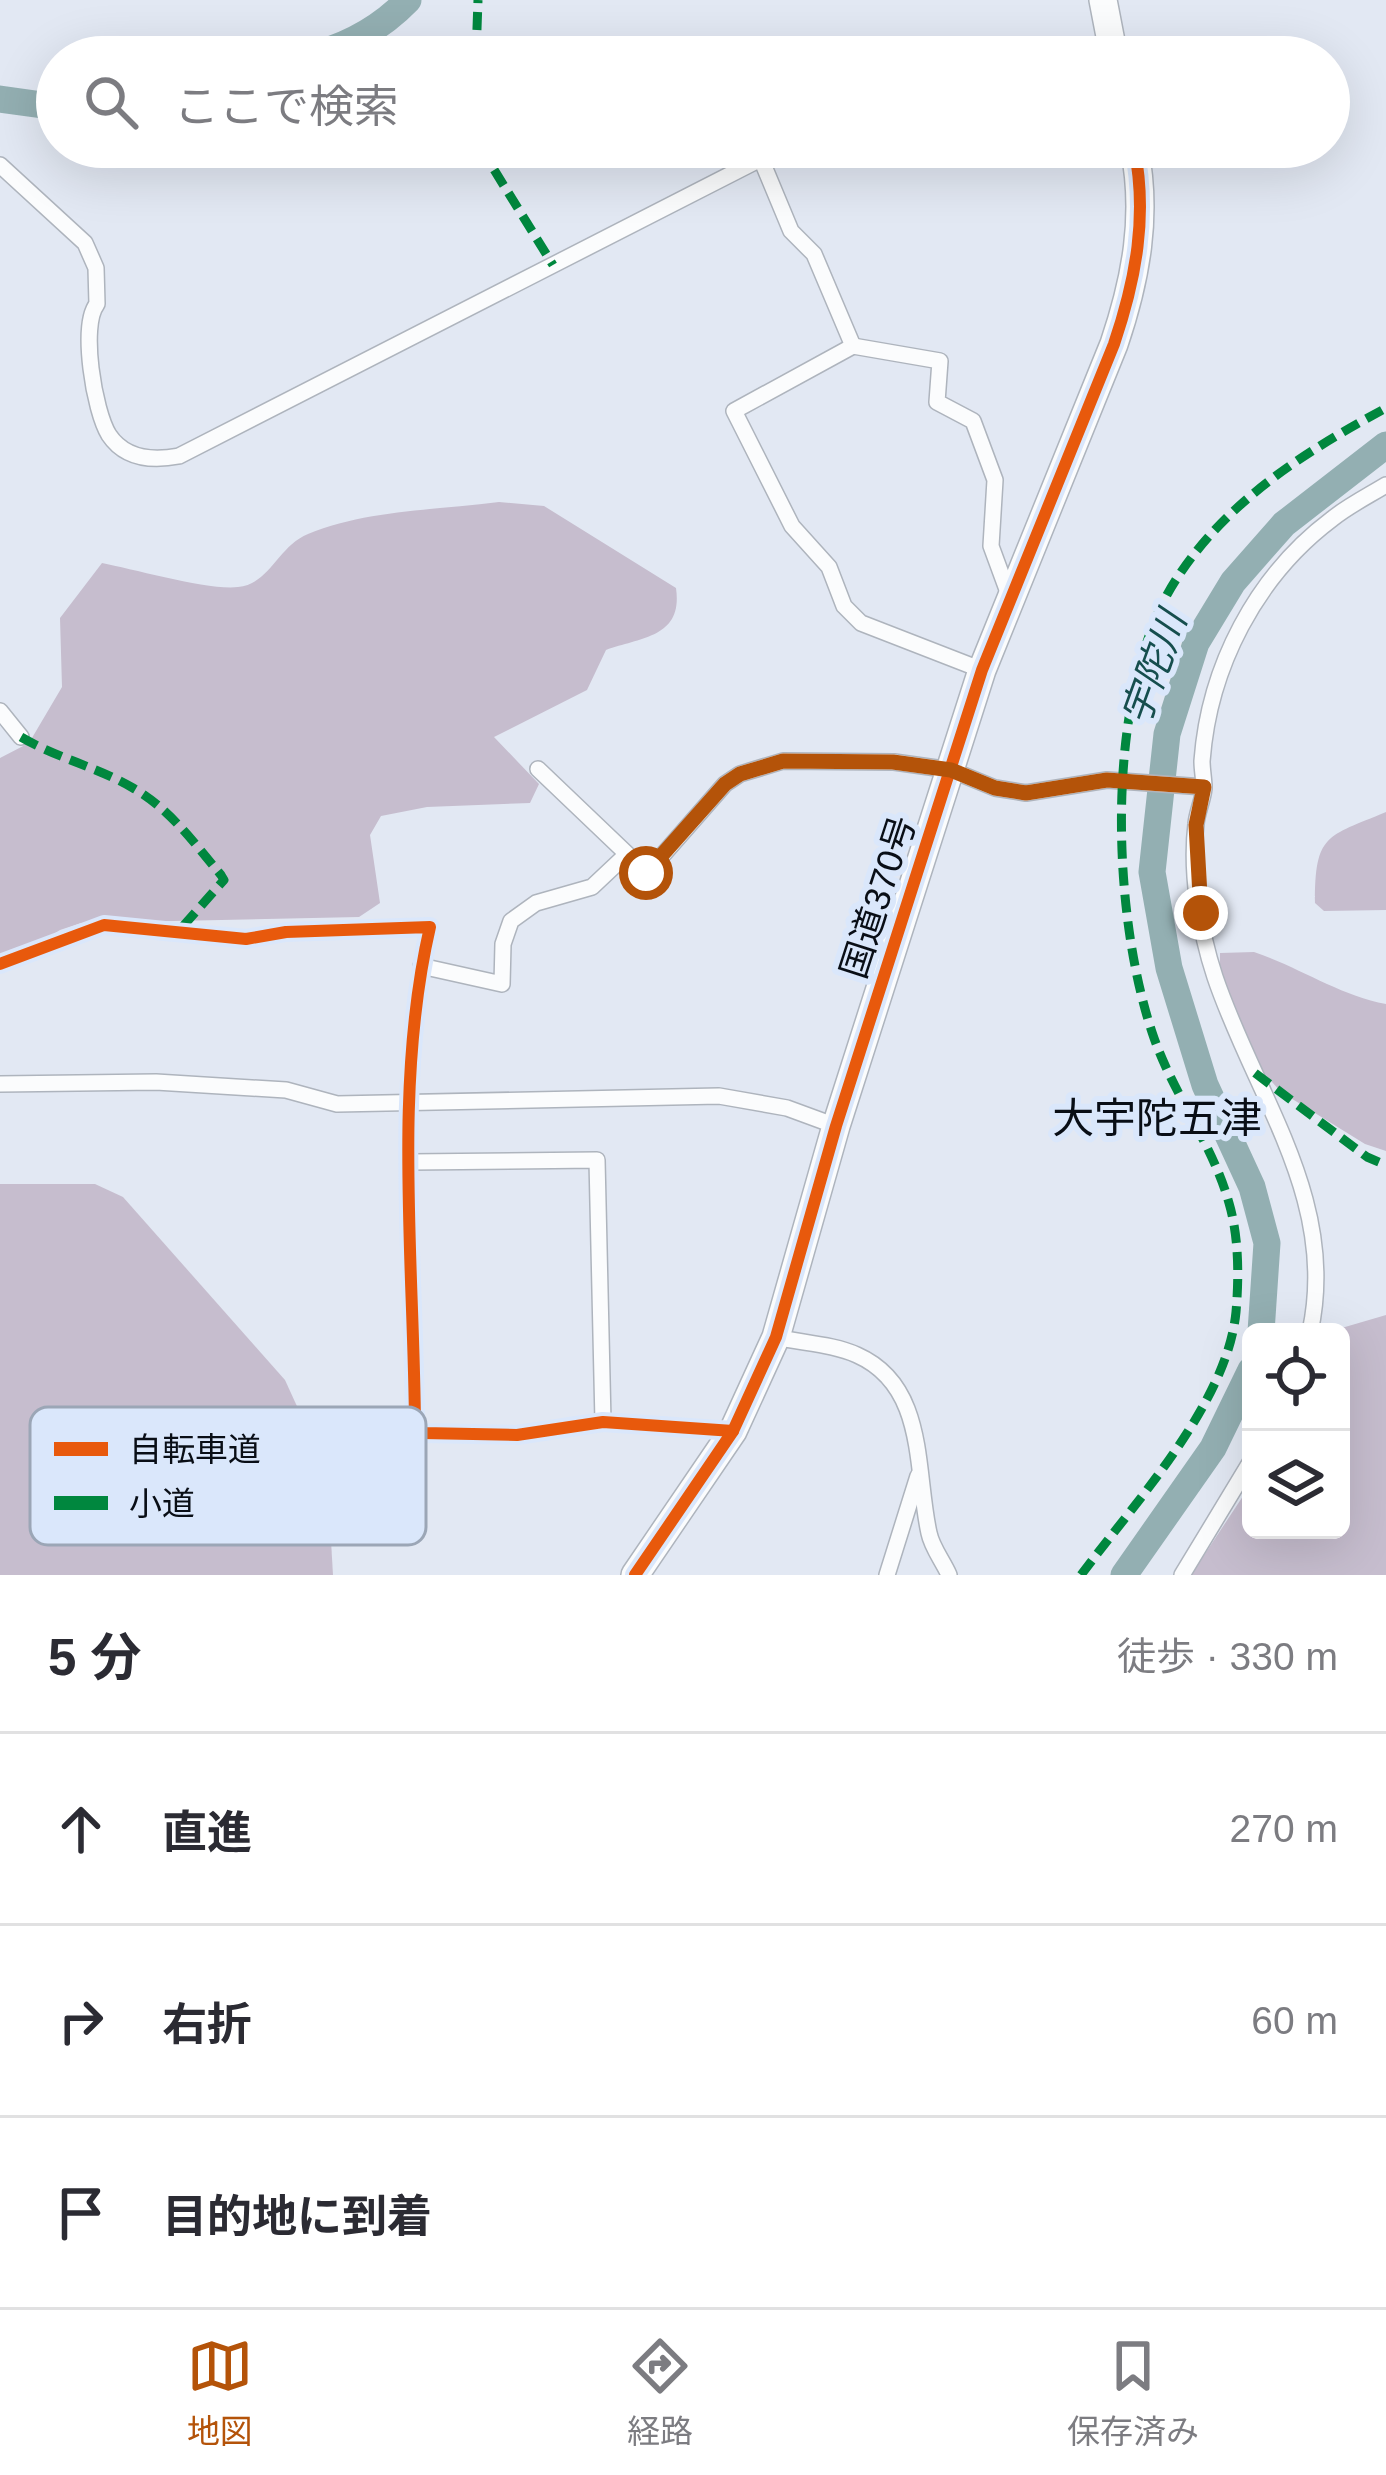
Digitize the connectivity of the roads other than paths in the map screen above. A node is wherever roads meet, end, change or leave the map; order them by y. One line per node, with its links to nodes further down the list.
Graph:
1 (1103, 0): 2 (highway)
2 (1110, 36)
3 (0, 165): 4 (street)
4 (743, 168)
5 (765, 168): 7 (street)
6 (1136, 168): 9 (highway, 国道370号)
7 (853, 346): 9 (street); 10 (street)
8 (1386, 485): 15 (street)
9 (1012, 601): 10 (highway, 国道370号)
10 (982, 670): 14 (highway, 国道370号)
11 (0, 711): 12 (street)
12 (21, 737)
13 (538, 769): 16 (street)
14 (951, 770): 15 (street); 16 (street); 21 (highway, 国道370号)
15 (1201, 787): 23 (street)
16 (626, 855): 18 (street)
17 (0, 964): 18 (street)
18 (421, 966): 20 (street)
19 (0, 1084): 20 (street)
20 (412, 1103): 21 (street); 22 (street)
21 (836, 1126): 24 (highway, 国道370号)
22 (411, 1162): 25 (street); 26 (street)
23 (1311, 1323)
24 (776, 1337): 27 (highway, 国道370号); 29 (street)
25 (415, 1407)
26 (603, 1422): 27 (street); 28 (street)
27 (733, 1431): 31 (highway, 国道370号)
28 (426, 1433)
29 (919, 1473): 32 (street); 33 (street)
30 (1242, 1476): 34 (street)
31 (635, 1575)
32 (886, 1575)
33 (949, 1575)
34 (1182, 1575)

